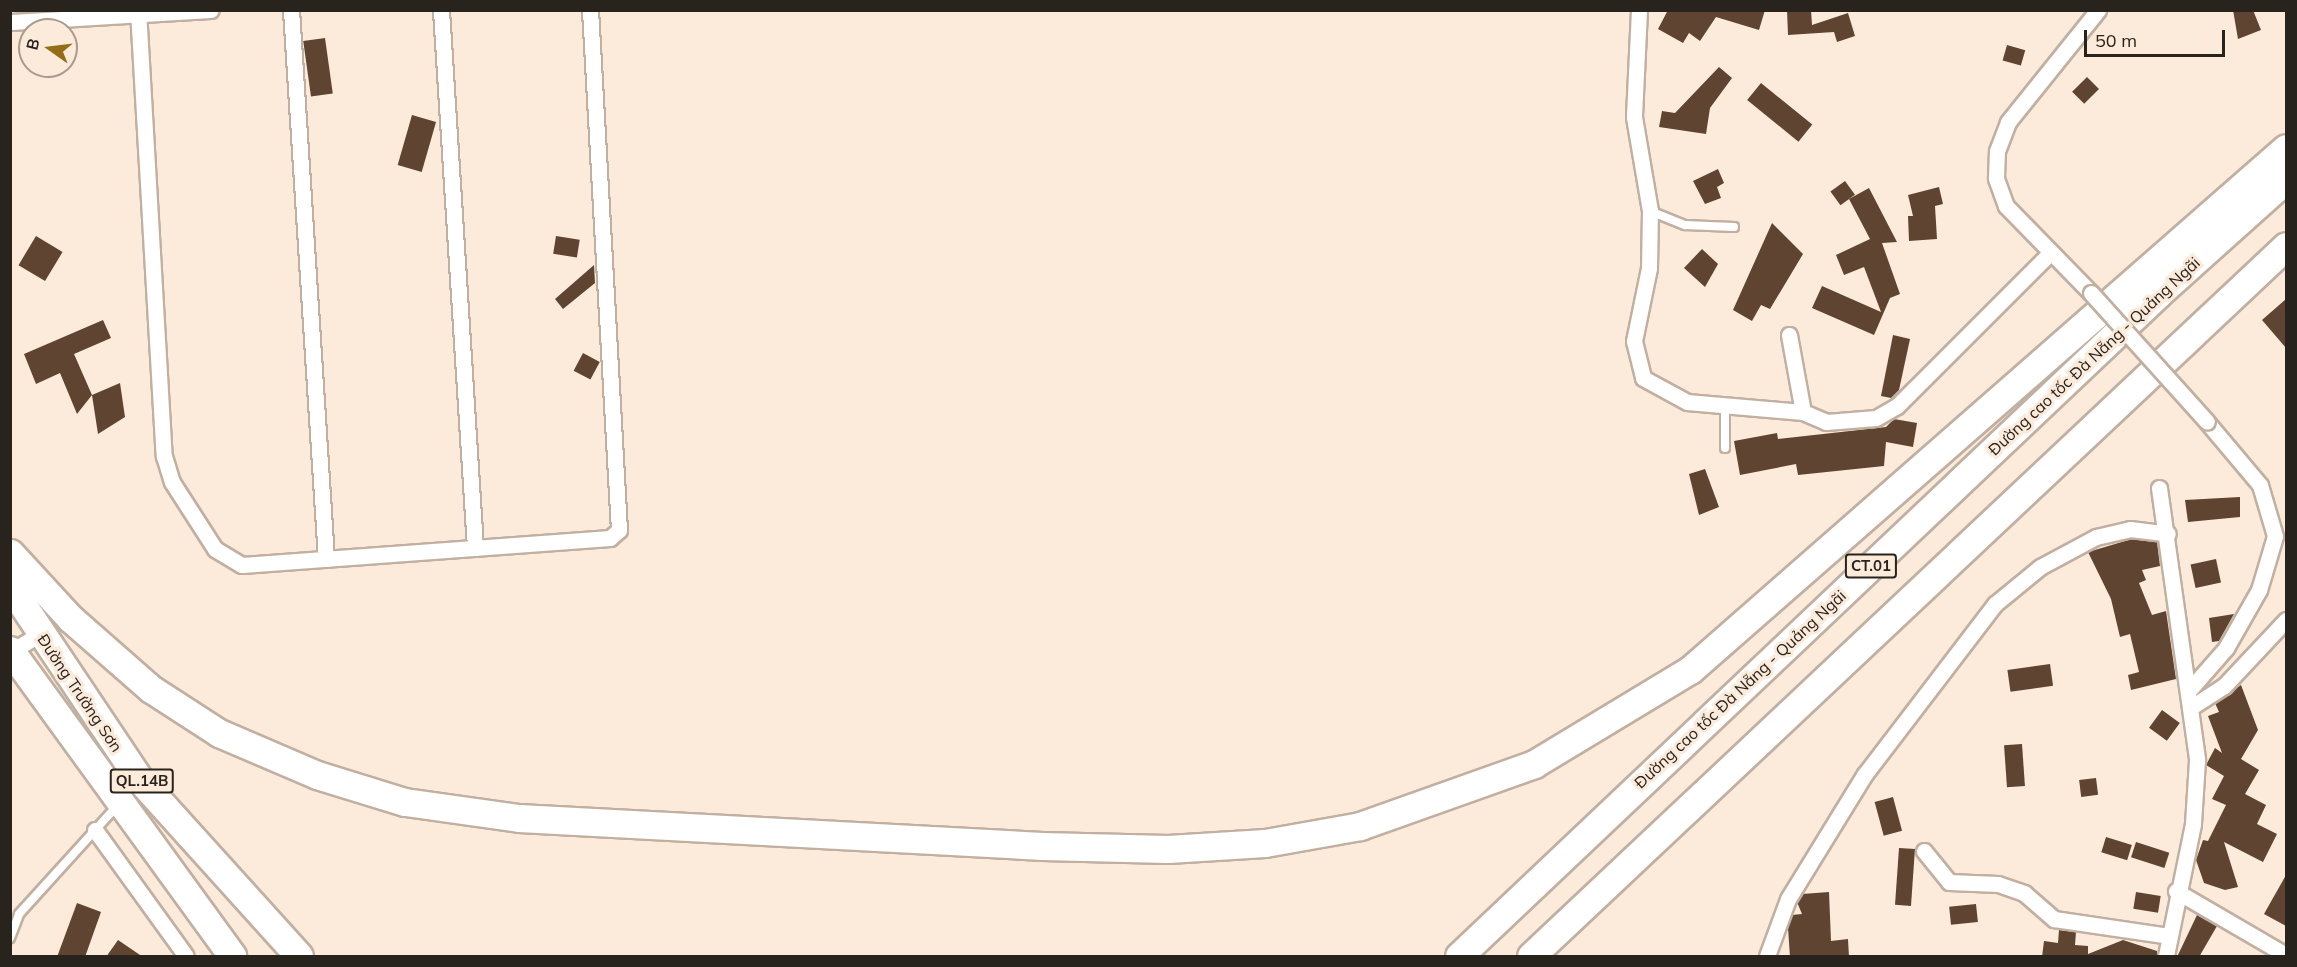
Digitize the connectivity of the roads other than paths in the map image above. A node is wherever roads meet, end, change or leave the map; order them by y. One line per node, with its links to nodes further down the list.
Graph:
1 (211, 10): 7 (street)
2 (291, 10): 23 (street)
3 (441, 10): 21 (street)
4 (590, 10): 21 (street)
5 (1638, 10): 11 (street)
6 (2098, 10): 14 (street)
7 (138, 13): 8 (street); 23 (street)
8 (10, 22)
9 (2286, 148): 22 (highway)
10 (2286, 179): 41 (highway, Đường cao tốc Đà Nẵng - Quảng Ngãi / CT.01)
11 (1650, 211): 12 (lane); 16 (street)
12 (1734, 227)
13 (2286, 246): 42 (highway, CT.01)
14 (2050, 254): 17 (street); 28 (street, bridge)
15 (1789, 335): 17 (street)
16 (1725, 408): 17 (street); 18 (lane)
17 (1803, 412)
18 (1725, 448)
19 (2159, 488): 20 (street)
20 (2168, 534): 28 (street); 43 (street)
21 (475, 548): 23 (street)
22 (10, 553)
23 (326, 559)
24 (10, 586): 26 (highway, Đường Trường Sơn / QL.14B)
25 (2286, 620): 29 (street)
26 (40, 634): 27 (street); 40 (highway, Đường Trường Sơn / QL.14B)
27 (11, 651): 30 (highway, Đường Trường Sơn / QL.14B)
28 (2191, 688): 29 (street)
29 (2193, 706): 33 (street)
30 (120, 803): 31 (lane); 38 (highway); 39 (highway, Đường Trường Sơn / QL.14B)
31 (95, 830): 35 (lane); 37 (street)
32 (1924, 851): 34 (street)
33 (2176, 891): 34 (street); 36 (street)
34 (2169, 936): 44 (street)
35 (10, 938)
36 (2286, 955)
37 (186, 957)
38 (226, 957)
39 (232, 957)
40 (299, 957)
41 (1459, 957)
42 (1531, 957)
43 (1767, 957)
44 (2166, 957)

